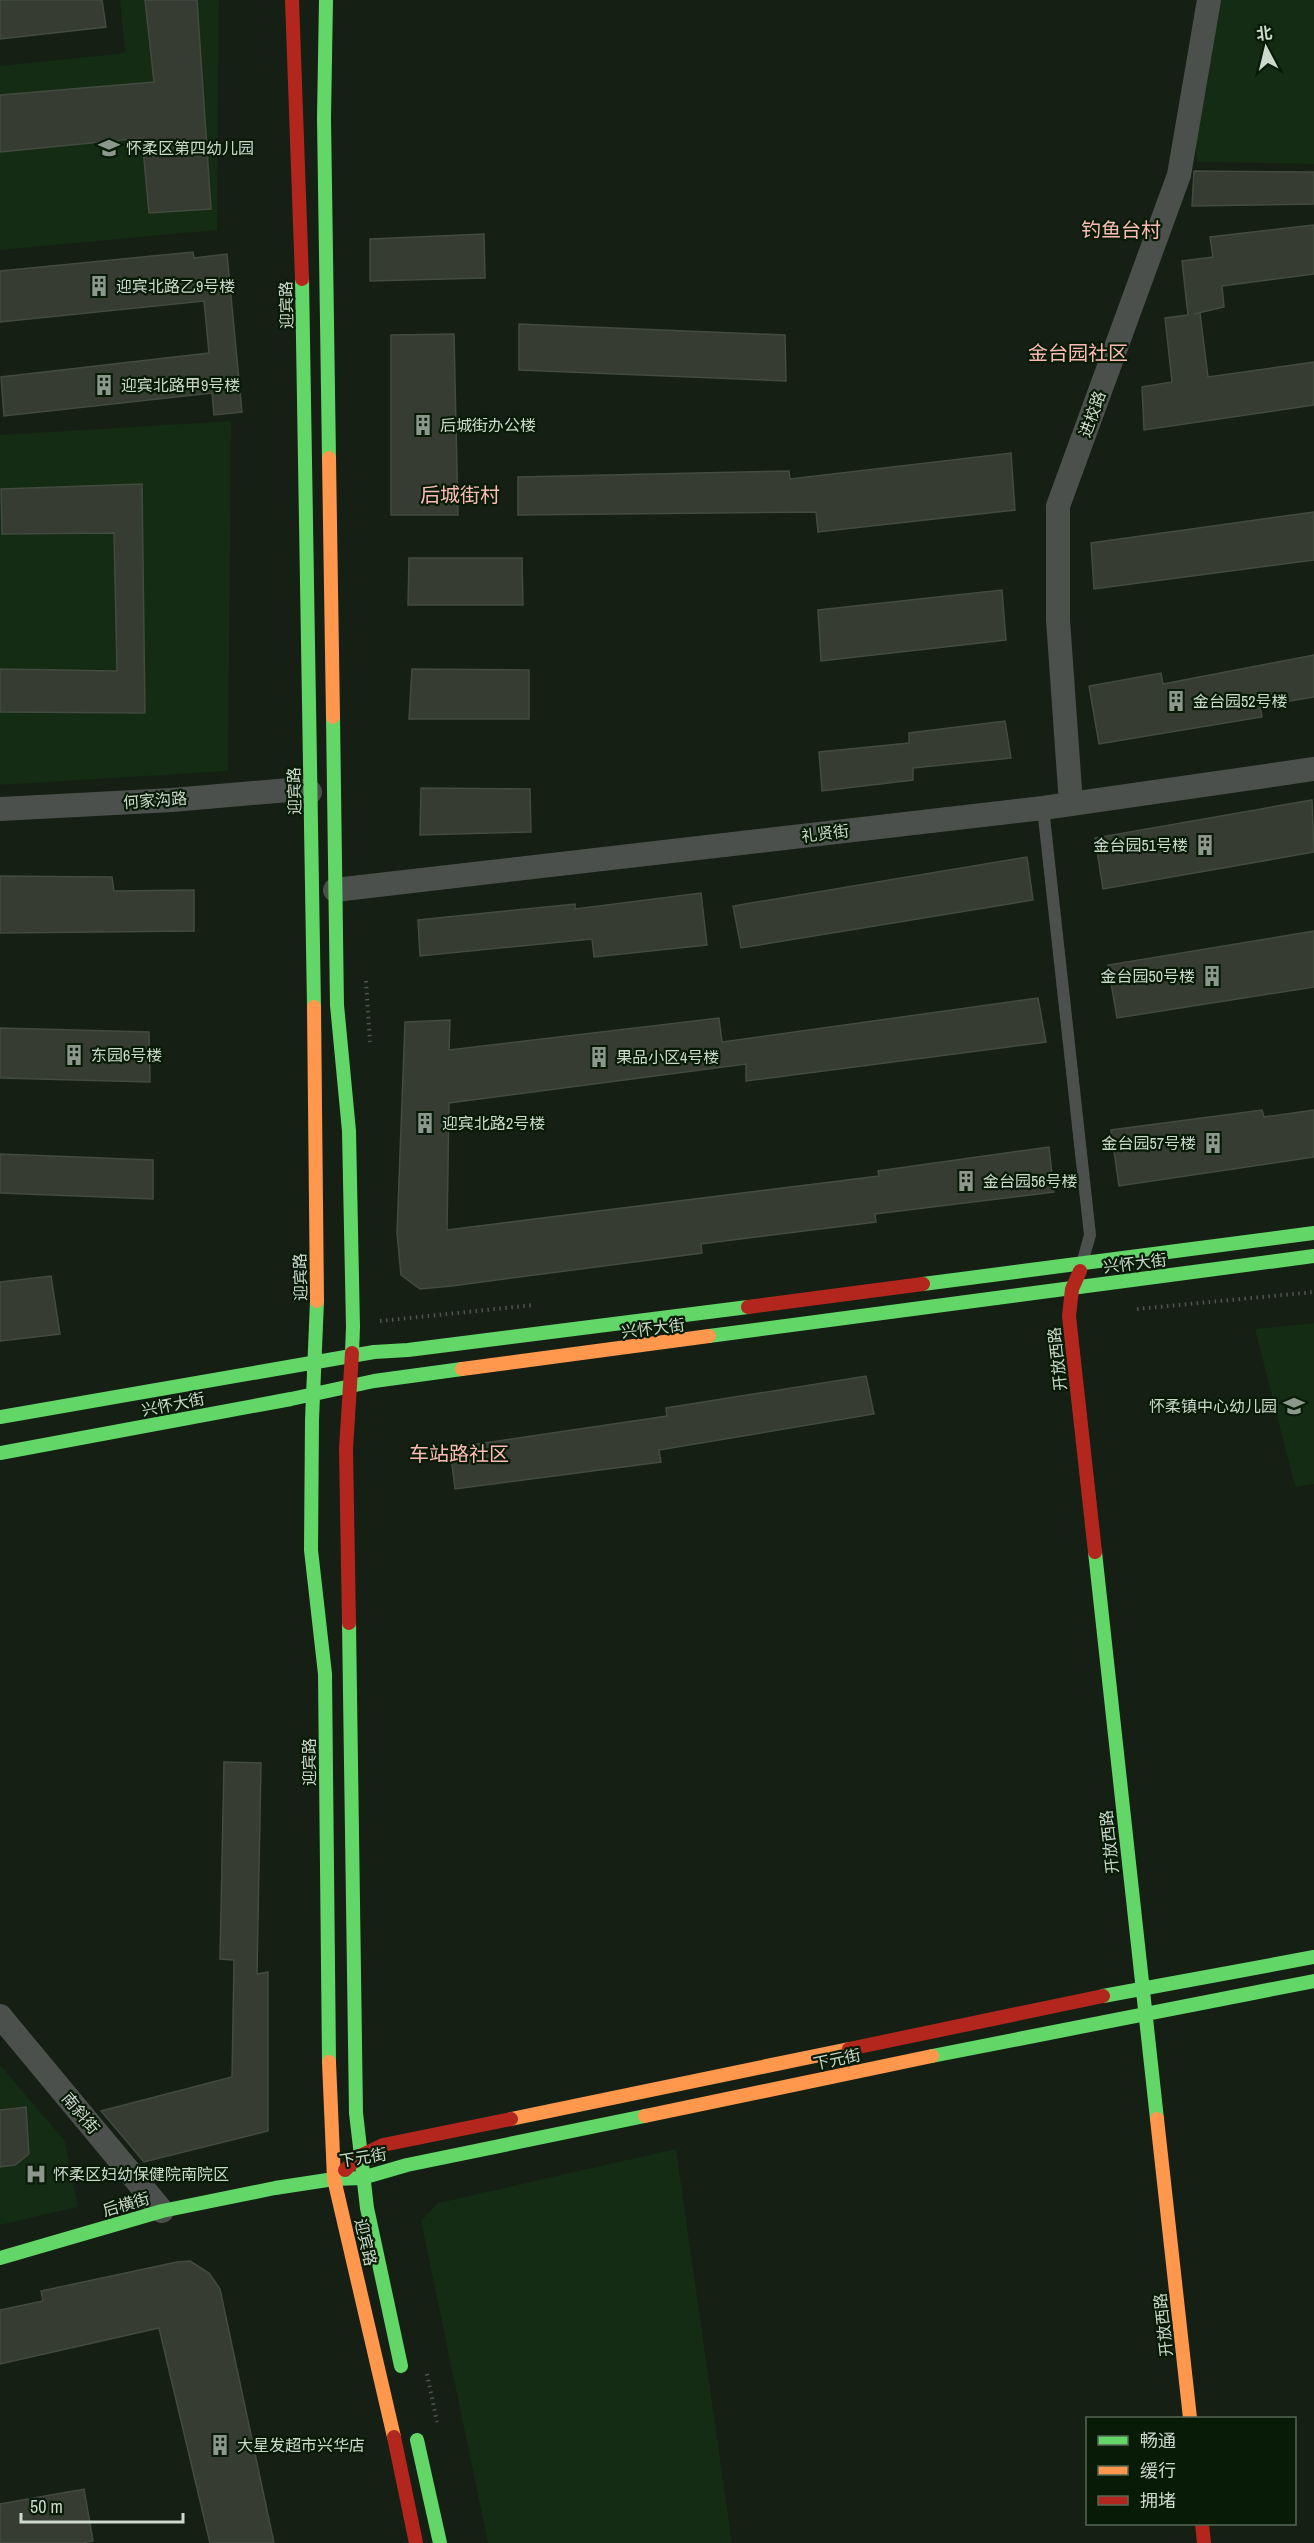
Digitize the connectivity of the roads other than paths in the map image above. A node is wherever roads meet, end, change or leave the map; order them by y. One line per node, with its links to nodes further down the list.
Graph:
1 (291, 0): 5 (main road, 迎宾路)
2 (326, 0): 9 (main road, 迎宾路)
3 (1209, 0): 6 (street, 进校路)
4 (1314, 769): 6 (street, 礼贤街)
5 (310, 792): 8 (street, 何家沟路); 15 (main road, 迎宾路)
6 (1071, 804): 7 (street, 礼贤街)
7 (1043, 808): 9 (street, 礼贤街); 12 (lane)
8 (0, 809)
9 (335, 890): 14 (main road, 迎宾路)
10 (1314, 1233): 12 (main road, 兴怀大街)
11 (1314, 1256): 13 (main road, 兴怀大街)
12 (1082, 1264): 13 (main road, 开放西路); 14 (main road, 兴怀大街)
13 (1072, 1289): 16 (main road, 兴怀大街); 22 (main road, 开放西路)
14 (350, 1356): 15 (main road, 兴怀大街); 16 (main road, 迎宾路)
15 (316, 1362): 17 (main road, 迎宾路); 18 (main road, 兴怀大街)
16 (348, 1386): 17 (main road, 兴怀大街); 25 (main road, 迎宾路)
17 (314, 1394): 19 (main road, 兴怀大街); 27 (main road, 迎宾路)
18 (0, 1417)
19 (0, 1453)
20 (1314, 1957): 22 (main road, 下元街)
21 (1314, 1981): 23 (main road, 下元街)
22 (1141, 1988): 23 (main road, 开放西路); 25 (main road, 下元街)
23 (1144, 2014): 26 (main road, 下元街); 31 (main road, 开放西路)
24 (0, 2016): 28 (street, 南斜街)
25 (358, 2157): 26 (main road, 迎宾路); 27 (main road, 下元街)
26 (362, 2178): 27 (main road, 下元街); 30 (main road, 迎宾路)
27 (334, 2179): 28 (main road, 后横街); 34 (main road, 迎宾路)
28 (162, 2211): 29 (main road, 后横街)
29 (0, 2258)
30 (404, 2382)
31 (1190, 2417)
32 (415, 2428): 35 (main road)
33 (1202, 2525): 36 (main road)
34 (416, 2543)
35 (440, 2543)
36 (1204, 2543)

